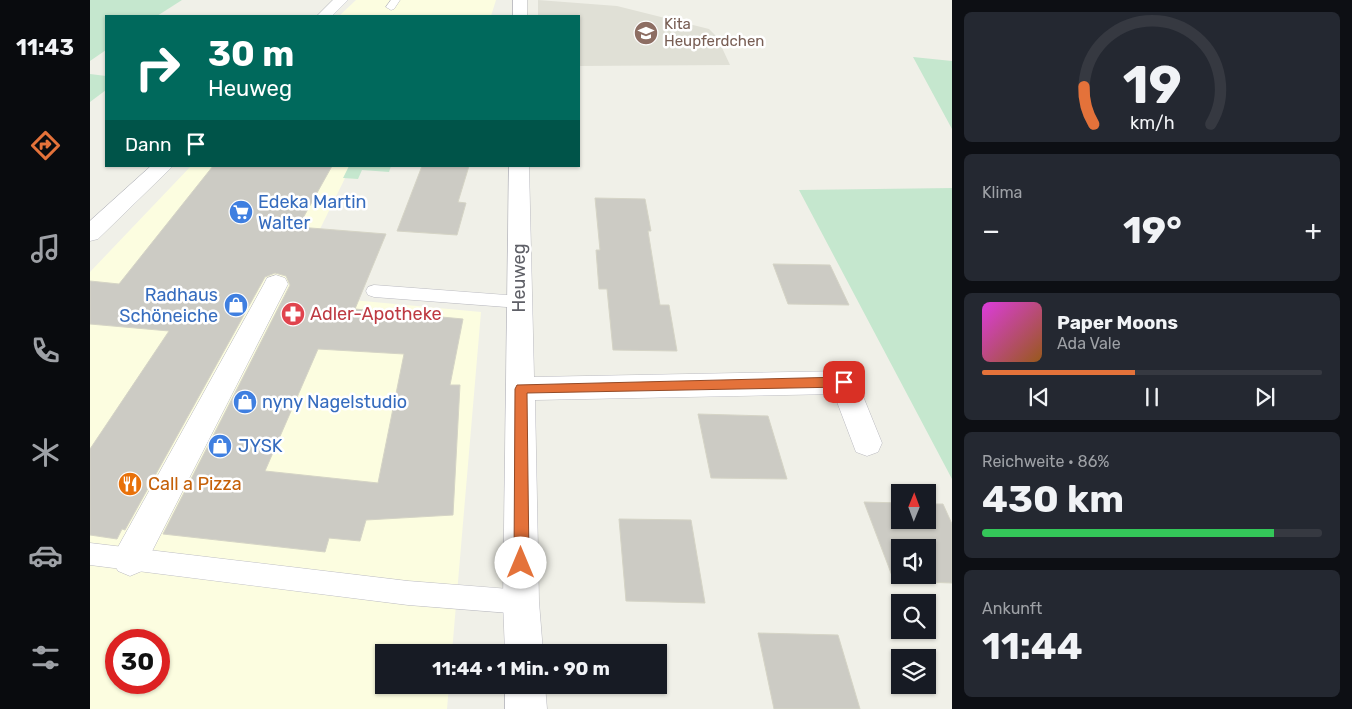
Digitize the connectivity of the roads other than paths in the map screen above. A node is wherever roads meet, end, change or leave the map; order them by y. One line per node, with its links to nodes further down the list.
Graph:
1 (341, 0): 3 (street)
2 (520, 0): 4 (street)
3 (325, 15)
4 (520, 15)
5 (162, 167): 7 (street)
6 (519, 167): 10 (street, Heuweg)
7 (90, 234)
8 (276, 284): 14 (street)
9 (374, 291): 10 (lane)
10 (519, 302): 11 (street, Heuweg)
11 (521, 389): 12 (street); 15 (street, Heuweg)
12 (867, 443)
13 (90, 554): 14 (lane)
14 (130, 559): 15 (lane)
15 (521, 602): 16 (street, Heuweg)
16 (524, 644)
17 (525, 694): 18 (street)
18 (526, 709)

